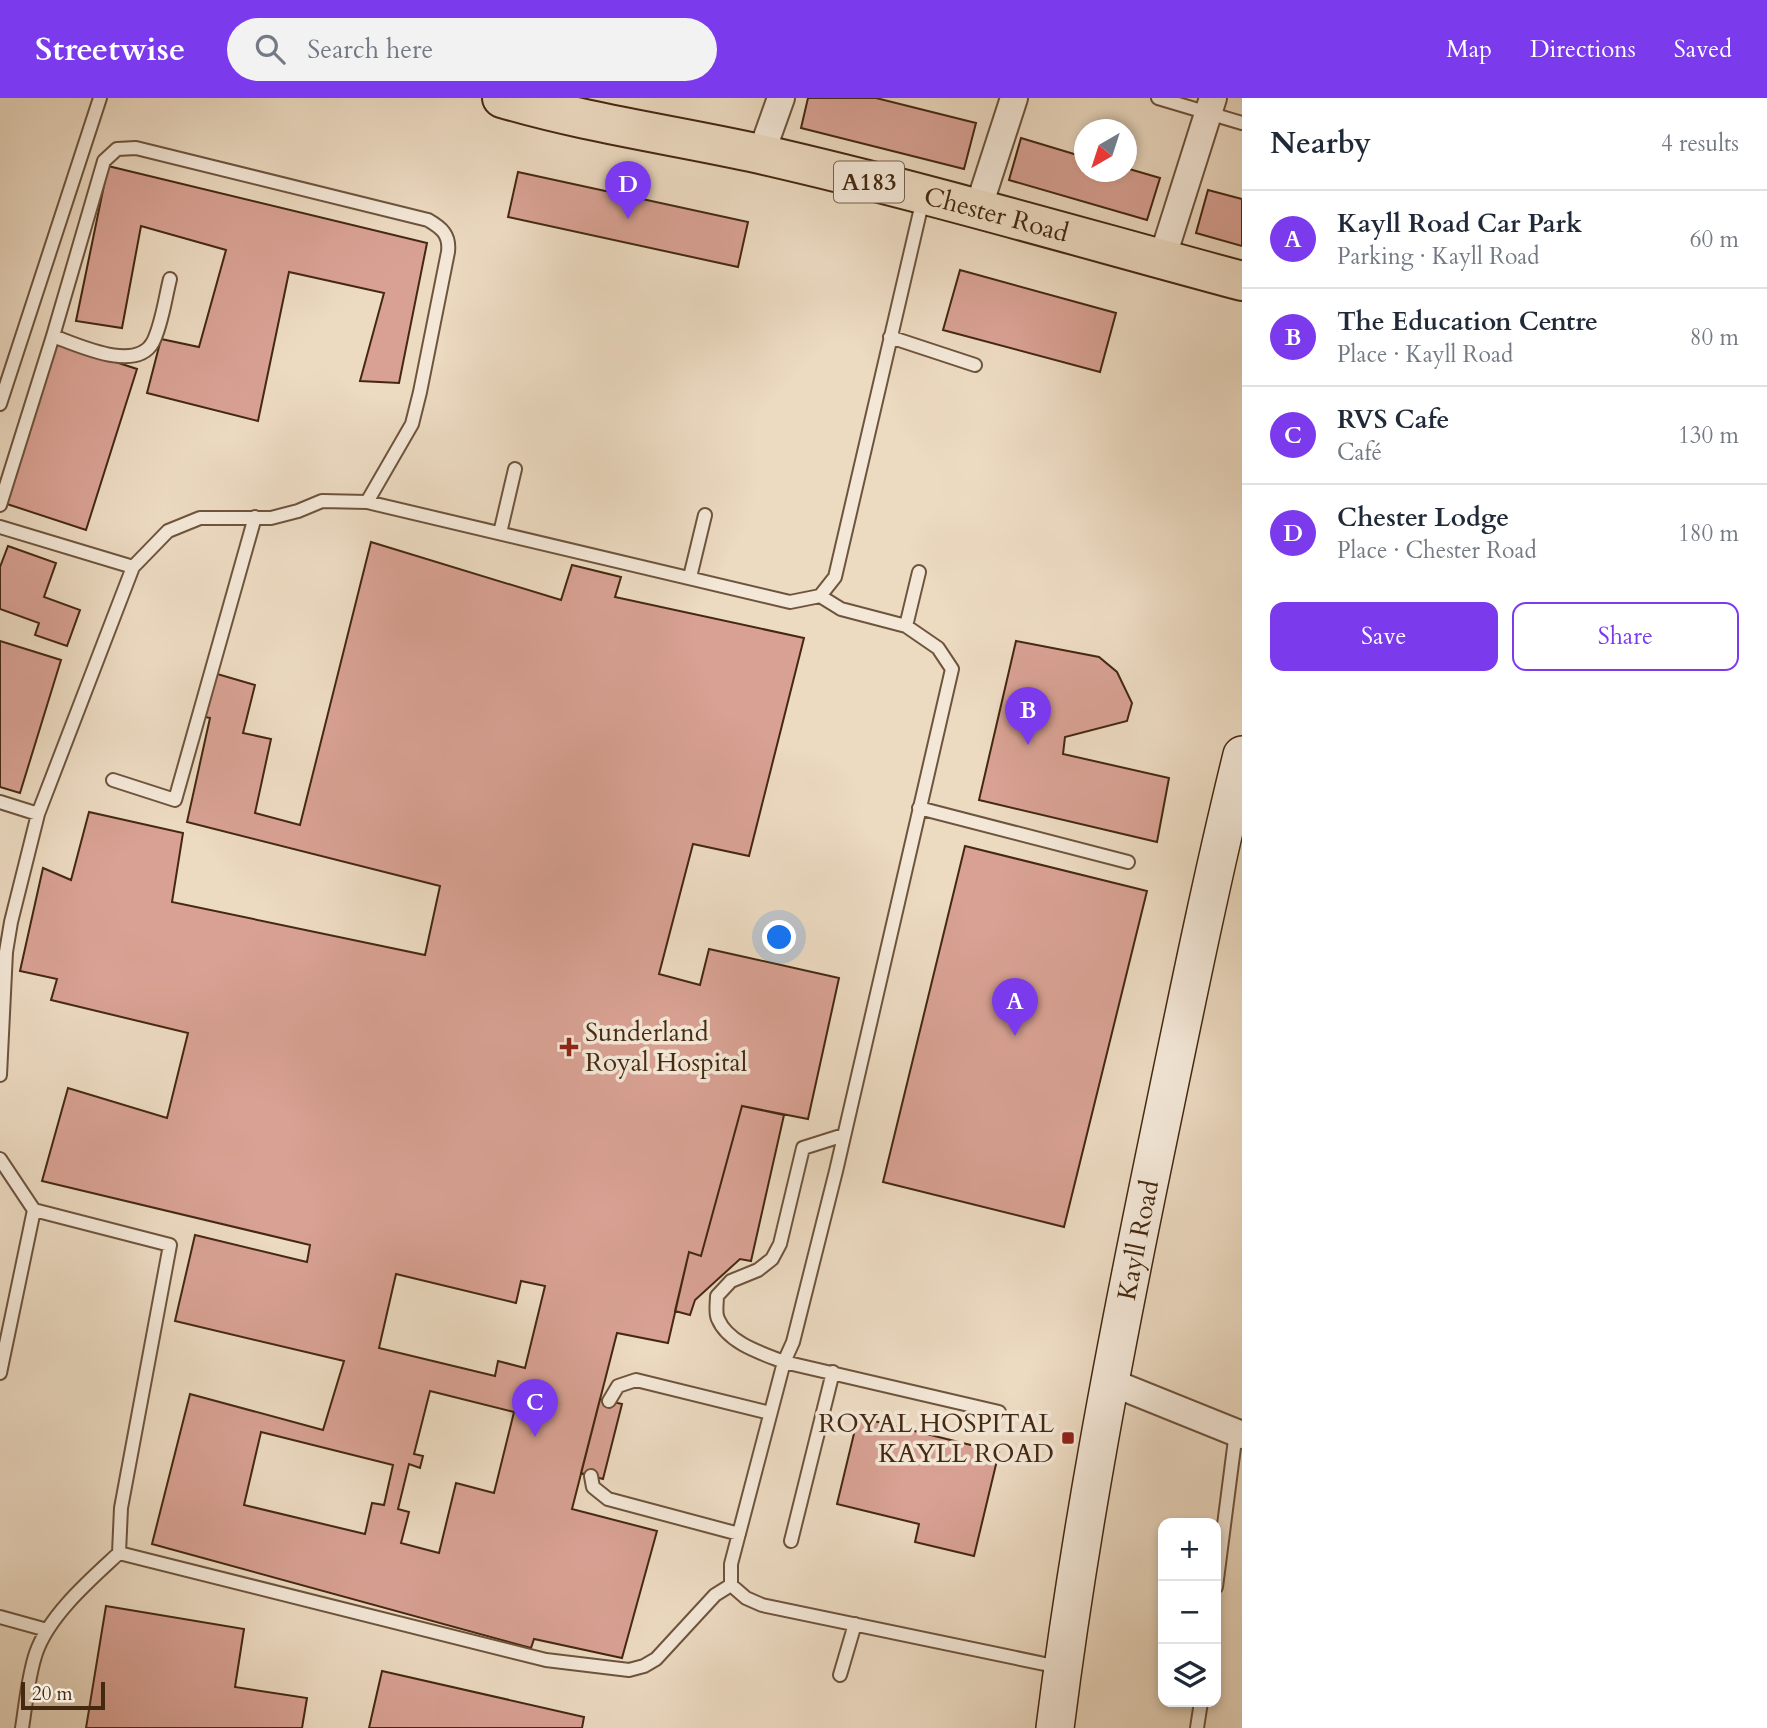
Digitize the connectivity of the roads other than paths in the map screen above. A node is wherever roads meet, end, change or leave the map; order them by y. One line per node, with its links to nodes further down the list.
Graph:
1 (100, 98): 18 (lane)
2 (502, 98): 6 (main road, Chester Road / A183)
3 (781, 98): 9 (street)
4 (1014, 98): 11 (street)
5 (1158, 98): 7 (lane)
6 (549, 105): 9 (main road, Chester Road / A183)
7 (1210, 106): 8 (lane); 12 (street)
8 (1242, 123)
9 (761, 154): 10 (main road, Chester Road / A183)
10 (923, 196): 11 (main road, Chester Road / A183); 16 (lane)
11 (978, 209): 12 (main road, Chester Road / A183)
12 (1162, 259): 14 (main road, Chester Road / A183)
13 (170, 279): 15 (lane)
14 (1242, 281)
15 (53, 336): 20 (lane); 21 (lane)
16 (890, 337): 17 (lane); 29 (lane)
17 (975, 365)
18 (0, 404)
19 (515, 469): 25 (lane)
20 (367, 502): 23 (lane); 25 (lane)
21 (0, 505)
22 (705, 515): 28 (lane)
23 (255, 517): 26 (lane); 32 (lane)
24 (0, 527): 26 (lane)
25 (500, 533): 28 (lane)
26 (133, 566): 35 (lane)
27 (919, 572): 30 (lane)
28 (690, 577): 29 (lane)
29 (820, 596): 30 (lane)
30 (906, 626): 34 (lane)
31 (1242, 755): 45 (street, Kayll Road)
32 (113, 780)
33 (0, 802): 35 (lane)
34 (919, 808): 36 (lane); 39 (lane)
35 (38, 814): 37 (lane)
36 (1128, 862)
37 (5, 920): 38 (lane)
38 (0, 1075)
39 (844, 1135): 42 (lane); 42 (lane)
40 (0, 1159): 41 (lane)
41 (33, 1210): 44 (lane); 53 (lane)
42 (784, 1362): 43 (lane); 48 (lane)
43 (833, 1372): 47 (lane); 52 (lane)
44 (0, 1373)
45 (1108, 1381): 49 (street); 59 (street, Kayll Road)
46 (610, 1401): 48 (lane)
47 (999, 1412)
48 (770, 1413): 51 (lane)
49 (1239, 1434): 54 (lane)
50 (591, 1476): 51 (lane)
51 (739, 1534): 55 (lane)
52 (791, 1541)
53 (119, 1553): 55 (lane); 58 (lane)
54 (1217, 1581)
55 (731, 1585): 57 (lane)
56 (0, 1617): 58 (lane)
57 (855, 1624): 59 (lane); 60 (lane)
58 (47, 1630): 62 (lane)
59 (1063, 1668): 63 (street, Kayll Road)
60 (840, 1675)
61 (1200, 1707): 64 (lane)
62 (22, 1728)
63 (1055, 1728)
64 (1197, 1728)

